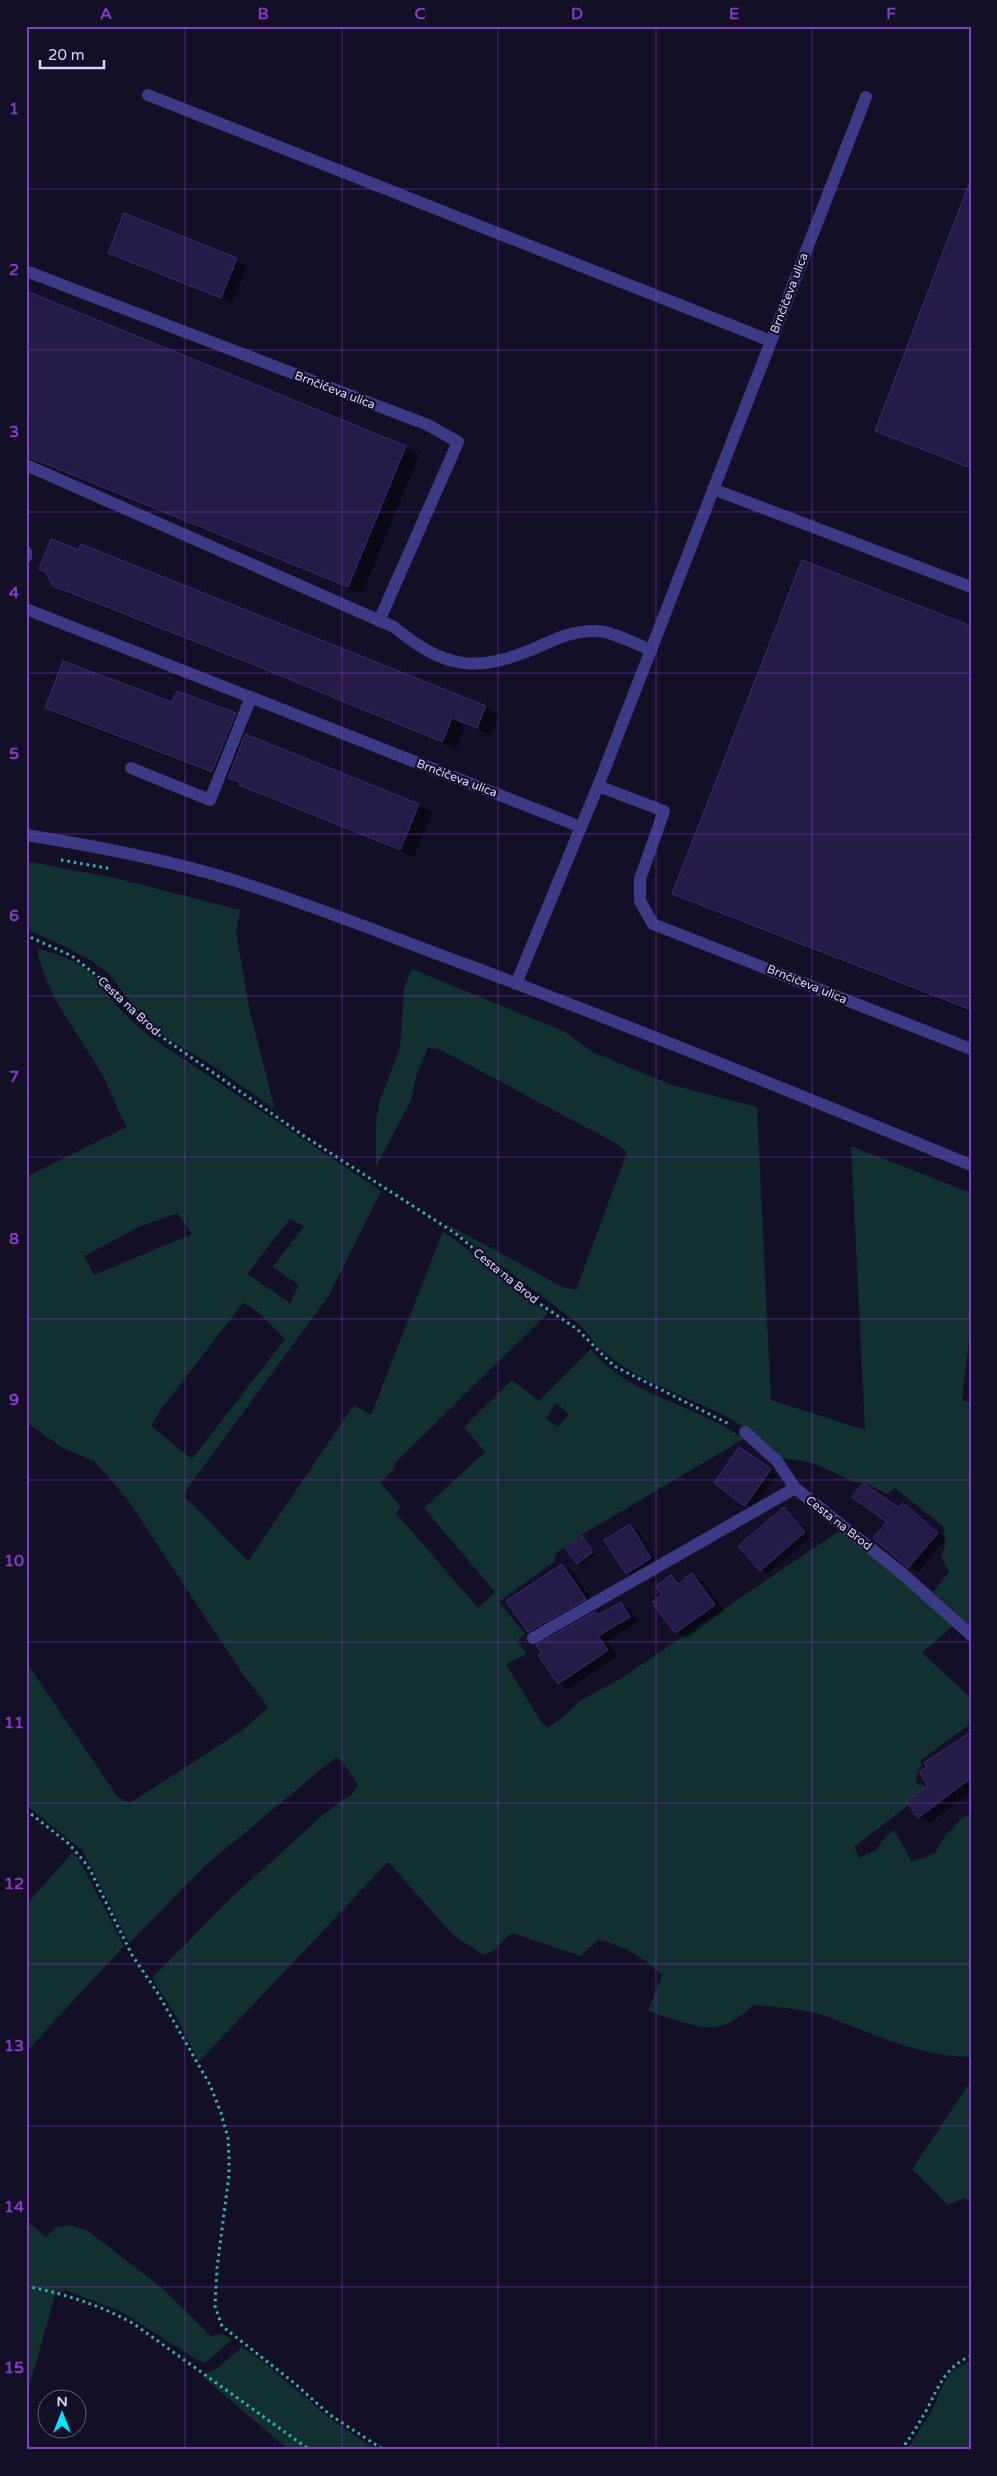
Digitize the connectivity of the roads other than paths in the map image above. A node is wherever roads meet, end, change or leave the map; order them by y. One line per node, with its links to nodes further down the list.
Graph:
1 (148, 95): 4 (street)
2 (866, 97): 4 (street, Brnčičeva ulica)
3 (26, 271): 11 (street, Brnčičeva ulica)
4 (771, 341): 6 (street, Brnčičeva ulica)
5 (26, 465): 11 (street)
6 (713, 489): 9 (street); 12 (street, Brnčičeva ulica)
7 (26, 552): 8 (street)
8 (26, 558)
9 (971, 587)
10 (26, 609): 13 (street, Brnčičeva ulica)
11 (379, 621): 12 (street)
12 (651, 650): 15 (street, Brnčičeva ulica)
13 (251, 697): 14 (street); 16 (street, Brnčičeva ulica)
14 (131, 768)
15 (598, 786): 16 (street, Brnčičeva ulica); 19 (street, Brnčičeva ulica)
16 (581, 827): 18 (street, Brnčičeva ulica)
17 (26, 835): 18 (street)
18 (516, 984): 20 (street)
19 (971, 1049)
20 (971, 1166)
21 (745, 1432): 22 (street, Cesta na Brod)
22 (795, 1488): 23 (street, Cesta na Brod); 24 (street)
23 (971, 1635)
24 (533, 1638)

